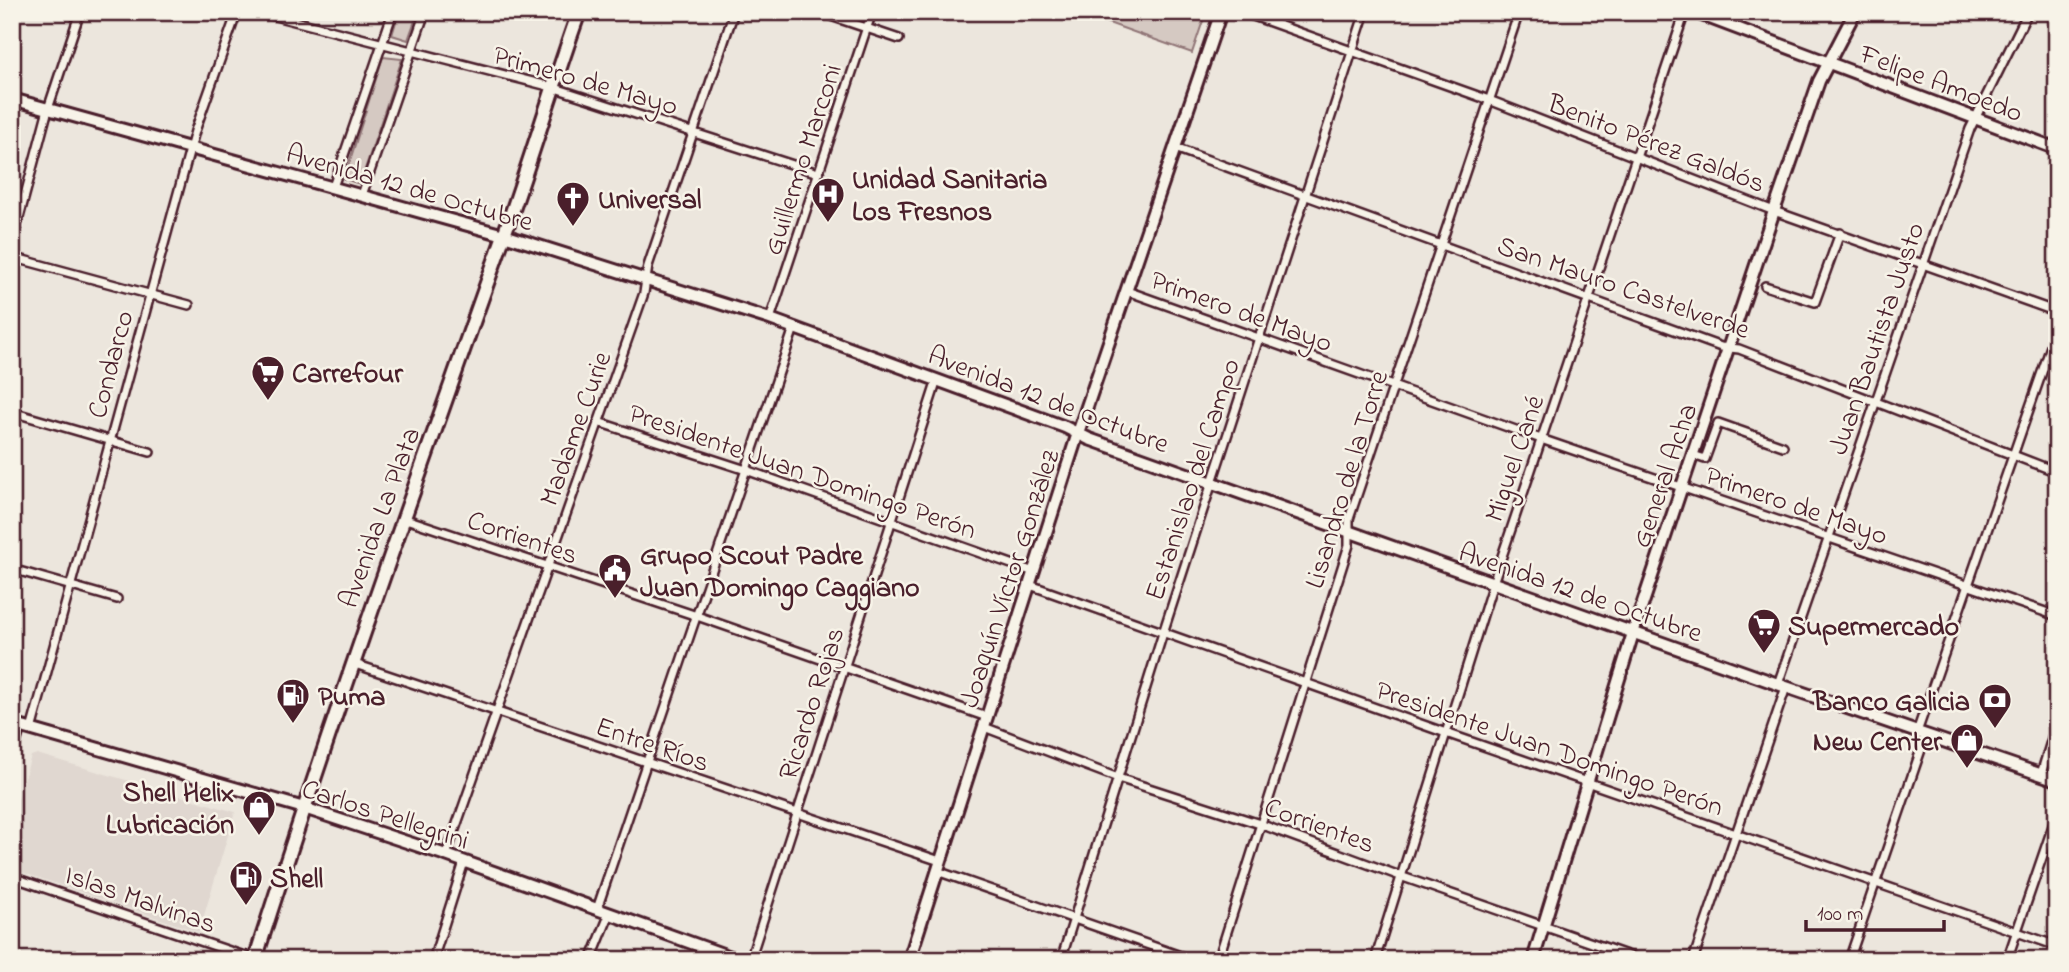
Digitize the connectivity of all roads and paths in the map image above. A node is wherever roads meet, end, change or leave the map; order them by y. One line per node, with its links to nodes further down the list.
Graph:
1 (80, 12): 29 (street)
2 (237, 12): 32 (street, Condarco)
3 (259, 12): 22 (street, Primero de Mayo)
4 (393, 12): 22 (street)
5 (425, 12): 23 (street)
6 (579, 12): 26 (main road, Avenida La Plata)
7 (734, 12): 31 (street, Madame Curie)
8 (819, 12): 20 (street)
9 (872, 12): 20 (street, Guillermo Marconi)
10 (1221, 12): 33 (street, Joaquín Víctor González)
11 (1242, 12): 24 (street, Benito Pérez Galdós)
12 (1365, 12): 24 (street, Estanislao del Campo)
13 (1518, 12): 28 (street, Lisandro de la Torre)
14 (1685, 12): 35 (street, Miguel Cané)
15 (1695, 12): 25 (street, Felipe Amoedo)
16 (1855, 12): 25 (street, General Acha)
17 (2028, 12): 30 (street, Juan Bautista Justo)
18 (2043, 12): 19 (street)
19 (2057, 17)
20 (867, 29): 21 (street); 36 (street, Guillermo Marconi)
21 (899, 39)
22 (382, 44): 23 (street, Primero de Mayo); 37 (street)
23 (412, 52): 26 (street, Primero de Mayo); 38 (street)
24 (1352, 52): 28 (street, Benito Pérez Galdós); 39 (street, Estanislao del Campo)
25 (1828, 63): 30 (street, Felipe Amoedo); 40 (street, General Acha)
26 (552, 87): 31 (street, Primero de Mayo); 42 (main road, Avenida La Plata)
27 (12, 99): 29 (street, Avenida 12 de Octubre)
28 (1489, 100): 35 (street, Benito Pérez Galdós); 44 (street, Lisandro de la Torre)
29 (48, 109): 32 (street, Avenida 12 de Octubre); 43 (street)
30 (1974, 119): 34 (street, Felipe Amoedo); 46 (street, Juan Bautista Justo)
31 (694, 133): 36 (street, Primero de Mayo); 47 (street, Madame Curie)
32 (190, 147): 37 (street, Avenida 12 de Octubre); 50 (street, Condarco)
33 (1175, 148): 39 (street, San Mauro Castelverde); 49 (street, Joaquín Víctor González)
34 (2057, 149)
35 (1636, 157): 40 (street, Benito Pérez Galdós); 51 (street, Miguel Cané)
36 (818, 173): 54 (street, Guillermo Marconi)
37 (333, 187): 38 (street, Avenida 12 de Octubre)
38 (362, 195): 42 (street, Avenida 12 de Octubre)
39 (1306, 195): 44 (street, San Mauro Castelverde); 57 (street, Estanislao del Campo)
40 (1774, 211): 41 (street, Benito Pérez Galdós); 58 (street, General Acha)
41 (1840, 233): 46 (street, Benito Pérez Galdós); 48 (street)
42 (504, 235): 47 (street, Avenida 12 de Octubre); 75 (main road, Avenida La Plata)
43 (12, 244)
44 (1442, 244): 51 (street, San Mauro Castelverde); 60 (street, Lisandro de la Torre)
45 (12, 257): 50 (street)
46 (1923, 264): 53 (street, Benito Pérez Galdós); 61 (street, Juan Bautista Justo)
47 (646, 280): 54 (street, Avenida 12 de Octubre); 63 (street, Madame Curie)
48 (1765, 286)
49 (1127, 291): 57 (street, Primero de Mayo); 64 (street, Joaquín Víctor González)
50 (150, 293): 52 (street); 66 (street, Condarco)
51 (1589, 298): 58 (street, San Mauro Castelverde); 65 (street, Miguel Cané)
52 (189, 305)
53 (2057, 312)
54 (769, 320): 55 (street, Avenida 12 de Octubre)
55 (794, 328): 59 (street, Avenida 12 de Octubre); 71 (street)
56 (2057, 329): 70 (street)
57 (1259, 338): 60 (street, Primero de Mayo); 73 (street, Estanislao del Campo)
58 (1730, 347): 61 (street, San Mauro Castelverde); 69 (street, General Acha)
59 (937, 380): 64 (street, Avenida 12 de Octubre); 76 (street, Ricardo Rojas)
60 (1393, 387): 65 (street, Primero de Mayo); 77 (street, Lisandro de la Torre)
61 (1875, 402): 70 (street, San Mauro Castelverde); 78 (street, Juan Bautista Justo)
62 (12, 412): 66 (street)
63 (598, 422): 71 (street, Presidente Juan Domingo Perón); 79 (street, Madame Curie)
64 (1078, 433): 73 (street, Avenida 12 de Octubre); 81 (street, Joaquín Víctor González)
65 (1541, 439): 74 (street, Primero de Mayo); 82 (street, Miguel Cané)
66 (110, 441): 68 (street); 85 (street, Condarco)
67 (1783, 446): 69 (street)
68 (150, 452)
69 (1693, 455): 74 (street, General Acha)
70 (2013, 456): 72 (street, San Mauro Castelverde); 84 (street)
71 (746, 470): 76 (street, Presidente Juan Domingo Perón); 87 (street)
72 (2057, 472)
73 (1212, 483): 77 (street, Avenida 12 de Octubre); 90 (street, Estanislao del Campo)
74 (1683, 486): 78 (street, Primero de Mayo); 89 (street, General Acha)
75 (403, 518): 79 (street, Corrientes); 91 (main road, Avenida La Plata)
76 (891, 522): 81 (street, Presidente Juan Domingo Perón); 92 (street, Ricardo Rojas)
77 (1349, 533): 82 (street, Avenida 12 de Octubre); 93 (street, Lisandro de la Torre)
78 (1829, 538): 84 (street, Primero de Mayo); 94 (street, Juan Bautista Justo)
79 (547, 567): 87 (street, Corrientes); 95 (street, Madame Curie)
80 (12, 569): 85 (street)
81 (1034, 572): 83 (street, Joaquín Víctor González)
82 (1493, 583): 89 (street, Avenida 12 de Octubre); 99 (street, Miguel Cané)
83 (1030, 585): 90 (street, Presidente Juan Domingo Perón); 96 (street, Joaquín Víctor González)
84 (1969, 585): 88 (street, Primero de Mayo); 100 (street)
85 (71, 586): 86 (street); 98 (street, Condarco)
86 (117, 599)
87 (697, 616): 92 (street, Corrientes); 102 (street)
88 (2057, 616)
89 (1633, 633): 94 (street, Avenida 12 de Octubre); 106 (street, General Acha)
90 (1163, 634): 93 (street, Presidente Juan Domingo Perón); 104 (street, Estanislao del Campo)
91 (352, 663): 95 (street, Entre Ríos); 107 (main road, Avenida La Plata)
92 (843, 667): 96 (street, Corrientes); 108 (street, Ricardo Rojas)
93 (1305, 683): 99 (street, Presidente Juan Domingo Perón); 110 (street, Lisandro de la Torre)
94 (1782, 685): 100 (street, Avenida 12 de Octubre); 111 (street, Juan Bautista Justo)
95 (497, 711): 102 (street, Entre Ríos); 112 (street, Madame Curie)
96 (986, 722): 104 (street, Corrientes); 114 (street, Joaquín Víctor González)
97 (2057, 722): 103 (street)
98 (21, 727): 101 (street, Condarco); 107 (street, Carlos Pellegrini)
99 (1446, 733): 106 (street, Presidente Juan Domingo Perón); 115 (street, Miguel Cané)
100 (1922, 733): 103 (street, Avenida 12 de Octubre); 117 (street)
101 (12, 756)
102 (646, 764): 108 (street, Entre Ríos); 118 (street)
103 (2041, 774): 105 (street, Avenida 12 de Octubre)
104 (1118, 778): 110 (street, Corrientes); 120 (street, Estanislao del Campo)
105 (2057, 780)
106 (1588, 783): 111 (street, Presidente Juan Domingo Perón); 121 (street, General Acha)
107 (304, 808): 112 (street, Carlos Pellegrini); 124 (main road, Avenida La Plata)
108 (796, 813): 114 (street, Entre Ríos); 128 (street, Ricardo Rojas)
109 (2057, 814): 122 (street)
110 (1260, 824): 115 (street, Corrientes); 132 (street, Lisandro de la Torre)
111 (1736, 834): 117 (street, Presidente Juan Domingo Perón); 136 (street, Juan Bautista Justo)
112 (446, 855): 113 (street, Carlos Pellegrini)
113 (464, 862): 118 (street, Carlos Pellegrini); 125 (street)
114 (939, 866): 120 (street, Entre Ríos); 129 (street, Joaquín Víctor González)
115 (1400, 876): 121 (street, Corrientes); 133 (street, Miguel Cané)
116 (12, 877): 124 (street, Islas Malvinas)
117 (1876, 882): 122 (street, Presidente Juan Domingo Perón); 137 (street)
118 (597, 909): 119 (street, Carlos Pellegrini)
119 (610, 913): 126 (street); 127 (street, Carlos Pellegrini)
120 (1074, 919): 130 (street, Estanislao del Campo); 131 (street, Entre Ríos)
121 (1544, 926): 134 (street, General Acha); 135 (street, Corrientes)
122 (2017, 931): 123 (street, Presidente Juan Domingo Perón); 138 (street)
123 (2057, 946)
124 (256, 960)
125 (433, 960)
126 (591, 960)
127 (739, 960)
128 (750, 960)
129 (909, 960)
130 (1061, 960)
131 (1192, 960)
132 (1218, 960)
133 (1375, 960)
134 (1533, 960)
135 (1641, 960)
136 (1693, 960)
137 (1849, 960)
138 (2007, 960)

